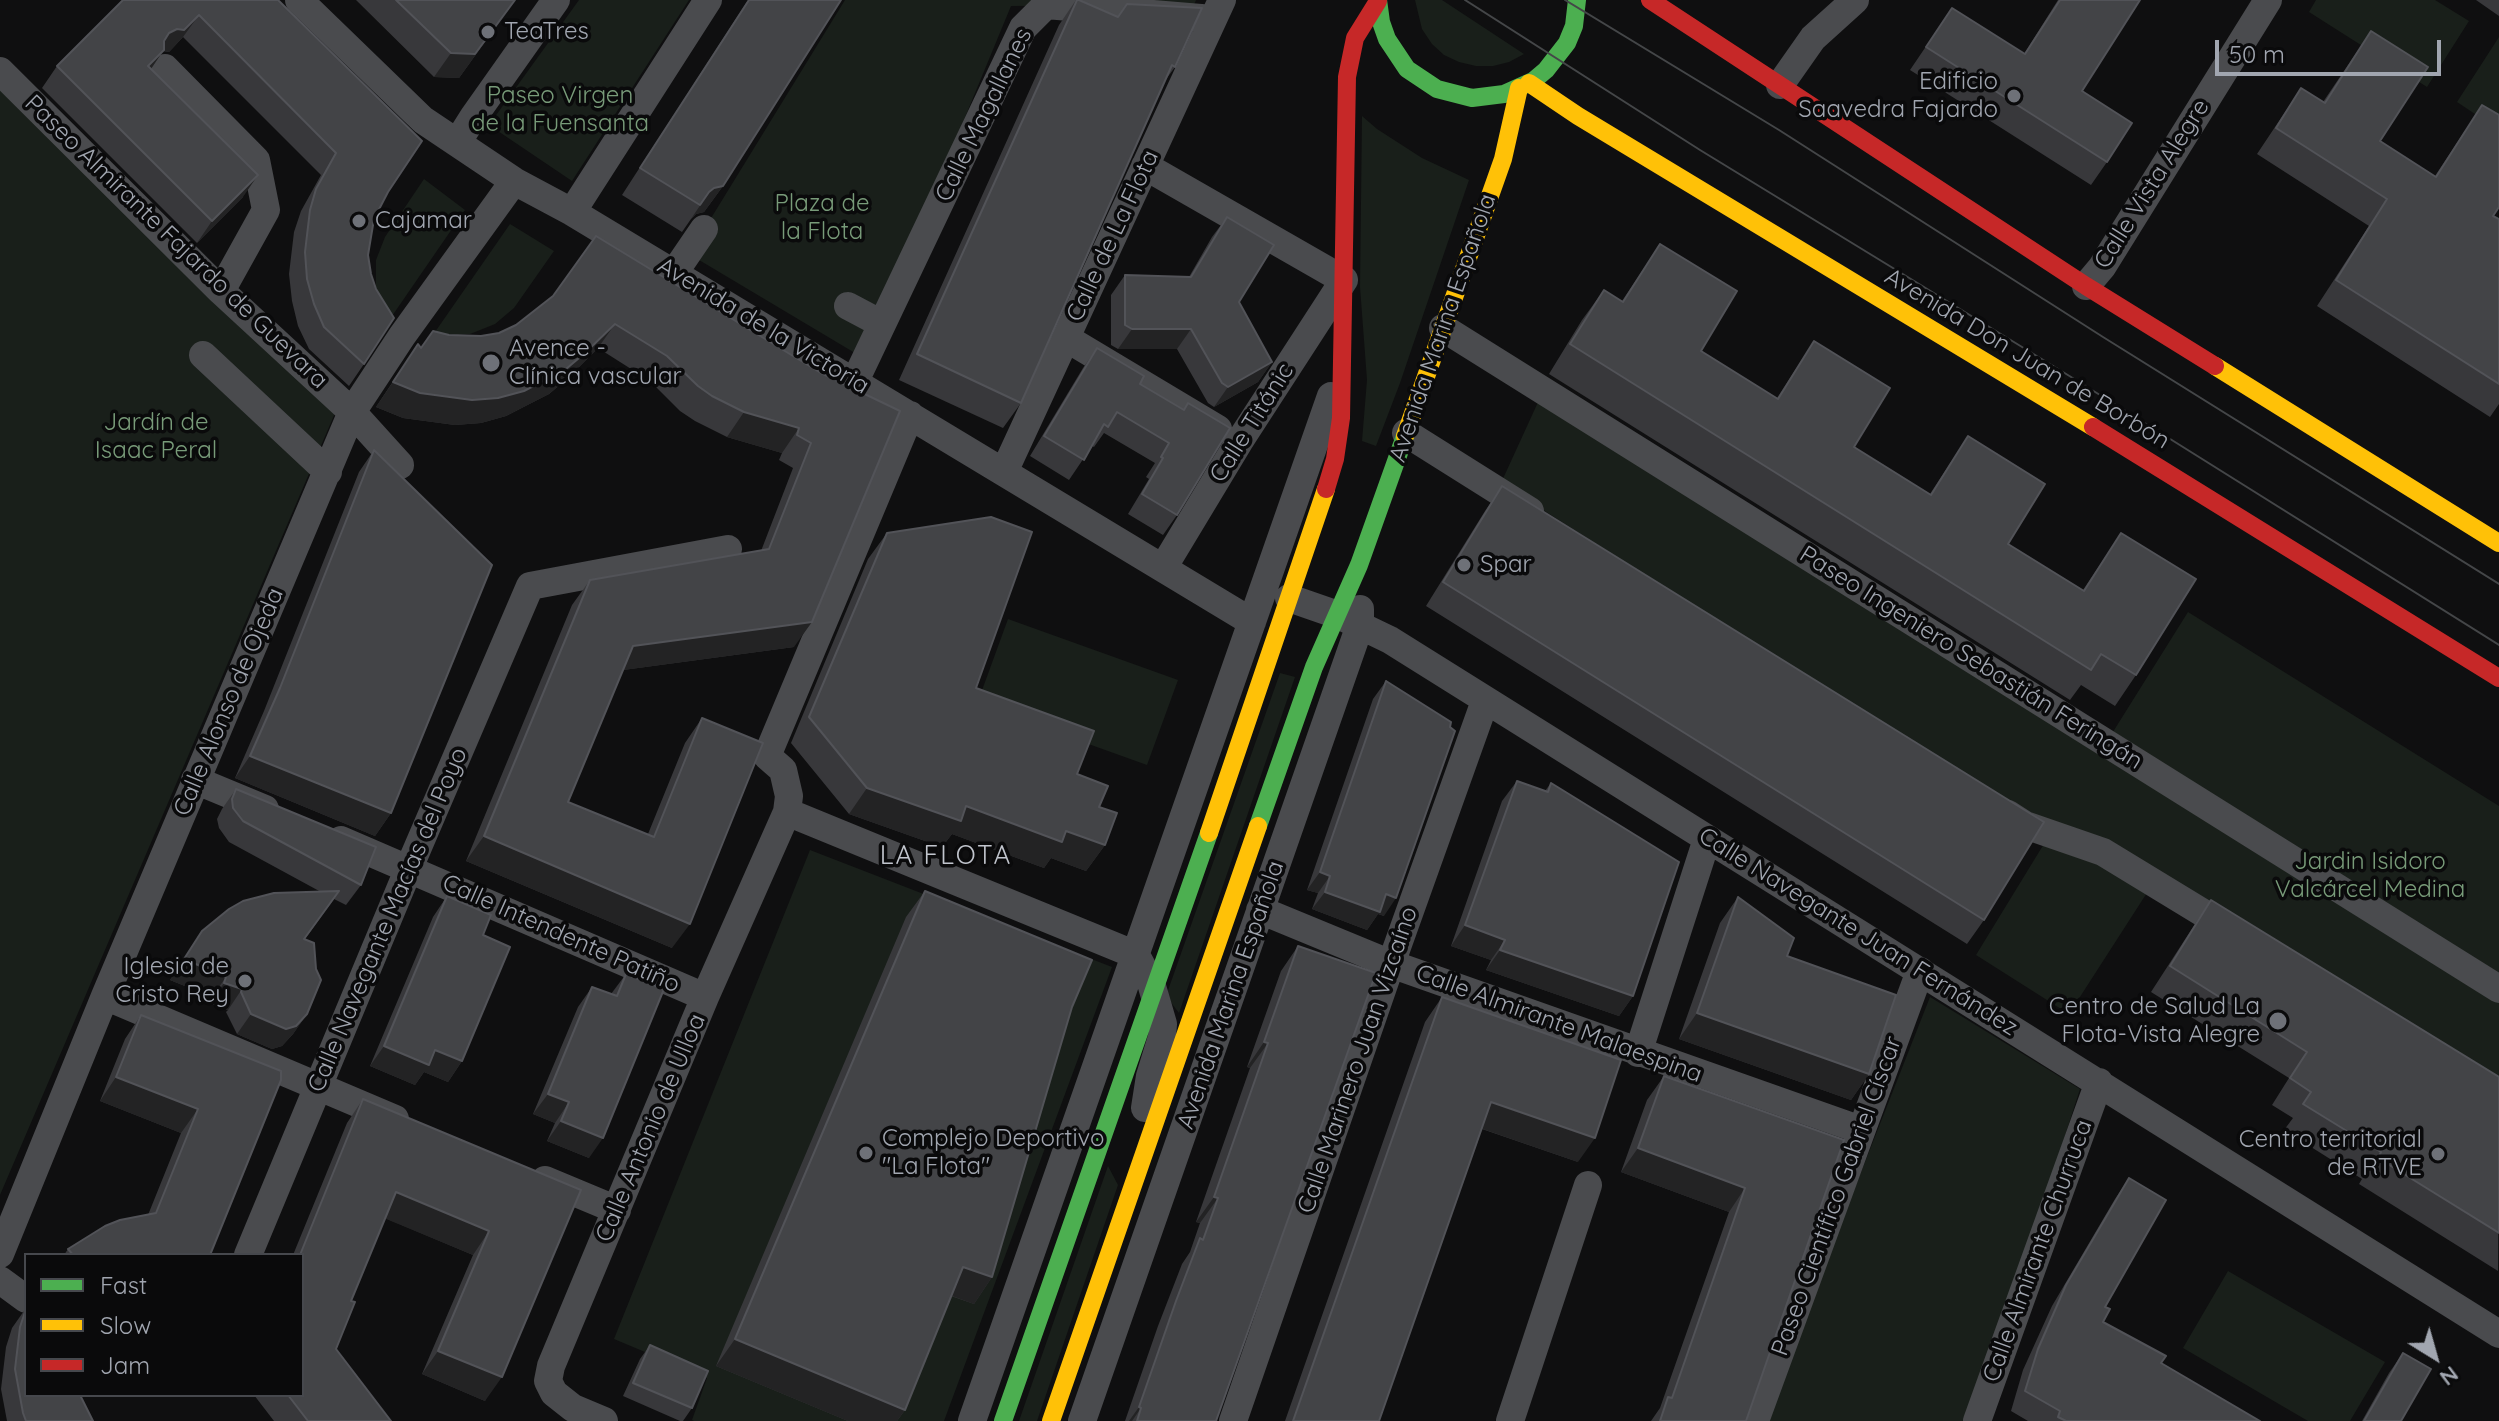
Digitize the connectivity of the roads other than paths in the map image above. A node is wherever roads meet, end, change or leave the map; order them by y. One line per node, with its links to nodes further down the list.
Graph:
1 (299, 0): 16 (street, Avenida de la Victoria)
2 (556, 0): 16 (street)
3 (708, 0): 19 (street)
4 (1378, 0): 14 (main road); 22 (main road)
5 (1577, 0): 14 (main road)
6 (1650, 0): 15 (main road)
7 (1855, 0): 15 (street)
8 (2268, 0): 23 (street, Calle Vista Alegre)
9 (1047, 2): 10 (street, Calle Magallanes); 26 (street, Calle Magallanes)
10 (1127, 5): 11 (street, Calle Magallanes)
11 (1218, 9): 17 (street, Calle de La Flota)
12 (165, 68): 24 (street)
13 (0, 71): 24 (street, Paseo Almirante Fajardo de Guevara)
14 (1524, 85): 27 (main road, Avenida Marina Española); 47 (main road, Avenida Don Juan de Borbón)
15 (1780, 85): 23 (main road)
16 (457, 143): 18 (street, Avenida de la Victoria)
17 (1145, 166): 22 (street); 28 (street, Calle de La Flota)
18 (514, 181): 19 (street, Avenida de la Victoria); 32 (street, Calle Alonso de Ojeda)
19 (572, 212): 21 (street, Avenida de la Victoria)
20 (704, 229): 21 (street)
21 (674, 273): 31 (street, Avenida de la Victoria)
22 (1344, 280): 30 (main road); 35 (street, Calle Titánic)
23 (2086, 286): 40 (main road)
24 (221, 291): 32 (street, Paseo Almirante Fajardo de Guevara)
25 (848, 306): 26 (street)
26 (882, 324): 31 (street, Calle Magallanes)
27 (1443, 328): 34 (main road, Avenida Marina Española); 61 (street, Paseo Ingeniero Sebastián Feringán)
28 (1066, 338): 35 (street); 38 (street, Calle de La Flota)
29 (203, 355): 37 (street)
30 (1342, 365): 44 (main road); 46 (street)
31 (855, 381): 33 (street, Avenida de la Victoria)
32 (352, 412): 36 (street, Paseo Almirante Fajardo de Guevara); 37 (street, Calle Alonso de Ojeda)
33 (910, 415): 38 (street, Avenida de la Victoria); 51 (street, Calle Antonio de Ulloa)
34 (1406, 433): 39 (street); 42 (main road, Avenida Marina Española)
35 (1239, 442): 43 (street, Calle Titánic)
36 (400, 465)
37 (328, 472): 49 (street, Calle Alonso de Ojeda)
38 (1004, 472): 43 (street, Avenida de la Victoria)
39 (1547, 522)
40 (2499, 543)
41 (728, 549): 55 (street, Calle Navegante Macías del Poyo)
42 (1359, 565): 45 (street, Avenida Marina Española)
43 (1163, 568): 46 (street, Avenida de la Victoria)
44 (1289, 598): 45 (street, Calle Navegante Juan Fernández); 62 (main road)
45 (1349, 620): 48 (street, Calle Navegante Juan Fernández); 56 (street, Avenida Marina Española); 72 (main road, Avenida Marina Española)
46 (1252, 622): 58 (street)
47 (2499, 678)
48 (1485, 701): 54 (street, Calle Navegante Juan Fernández); 59 (street, Calle Marinero Juan Vizcaíno)
49 (195, 780): 52 (street); 63 (street, Calle Alonso de Ojeda)
50 (1985, 800): 57 (street)
51 (787, 812): 58 (street); 64 (street, Calle Antonio de Ulloa)
52 (295, 821)
53 (324, 833): 55 (street, Calle Intendente Patiño)
54 (1707, 839): 60 (street, Calle Navegante Juan Fernández); 65 (street)
55 (409, 868): 64 (street, Calle Intendente Patiño); 67 (street, Calle Navegante Macías del Poyo)
56 (1260, 910): 59 (street, Calle Almirante Malaespina); 83 (street, Avenida Marina Española)
57 (2261, 949)
58 (1136, 955): 62 (street, Avenida Marina Española); 80 (street)
59 (1391, 964): 65 (street, Calle Almirante Malaespina); 84 (street, Calle Marinero Juan Vizcaíno)
60 (1920, 971): 66 (street, Calle Navegante Juan Fernández); 69 (street, Paseo Científico Gabriel Císcar)
61 (2499, 989)
62 (1154, 992): 72 (street, Avenida Marina Española); 81 (main road)
63 (105, 996): 67 (street); 75 (street, Calle Alonso de Ojeda)
64 (705, 997): 73 (street, Calle Antonio de Ulloa)
65 (1638, 1053): 69 (street, Calle Almirante Malaespina)
66 (2099, 1082): 78 (street, Calle Navegante Juan Fernández); 87 (street, Calle Almirante Churruca)
67 (318, 1087): 68 (street); 74 (street, Calle Navegante Macías del Poyo)
68 (418, 1128)
69 (1861, 1130): 86 (street, Paseo Científico Gabriel Císcar)
70 (517, 1169): 73 (street)
71 (1588, 1185): 85 (street)
72 (1129, 1196): 82 (main road, Avenida Marina Española)
73 (617, 1210): 79 (street, Calle Antonio de Ulloa)
74 (249, 1253)
75 (0, 1254)
76 (0, 1280): 77 (street)
77 (24, 1298)
78 (2499, 1334)
79 (604, 1421)
80 (972, 1421)
81 (1003, 1421)
82 (1051, 1421)
83 (1082, 1421)
84 (1233, 1421)
85 (1510, 1421)
86 (1755, 1421)
87 (1977, 1421)

